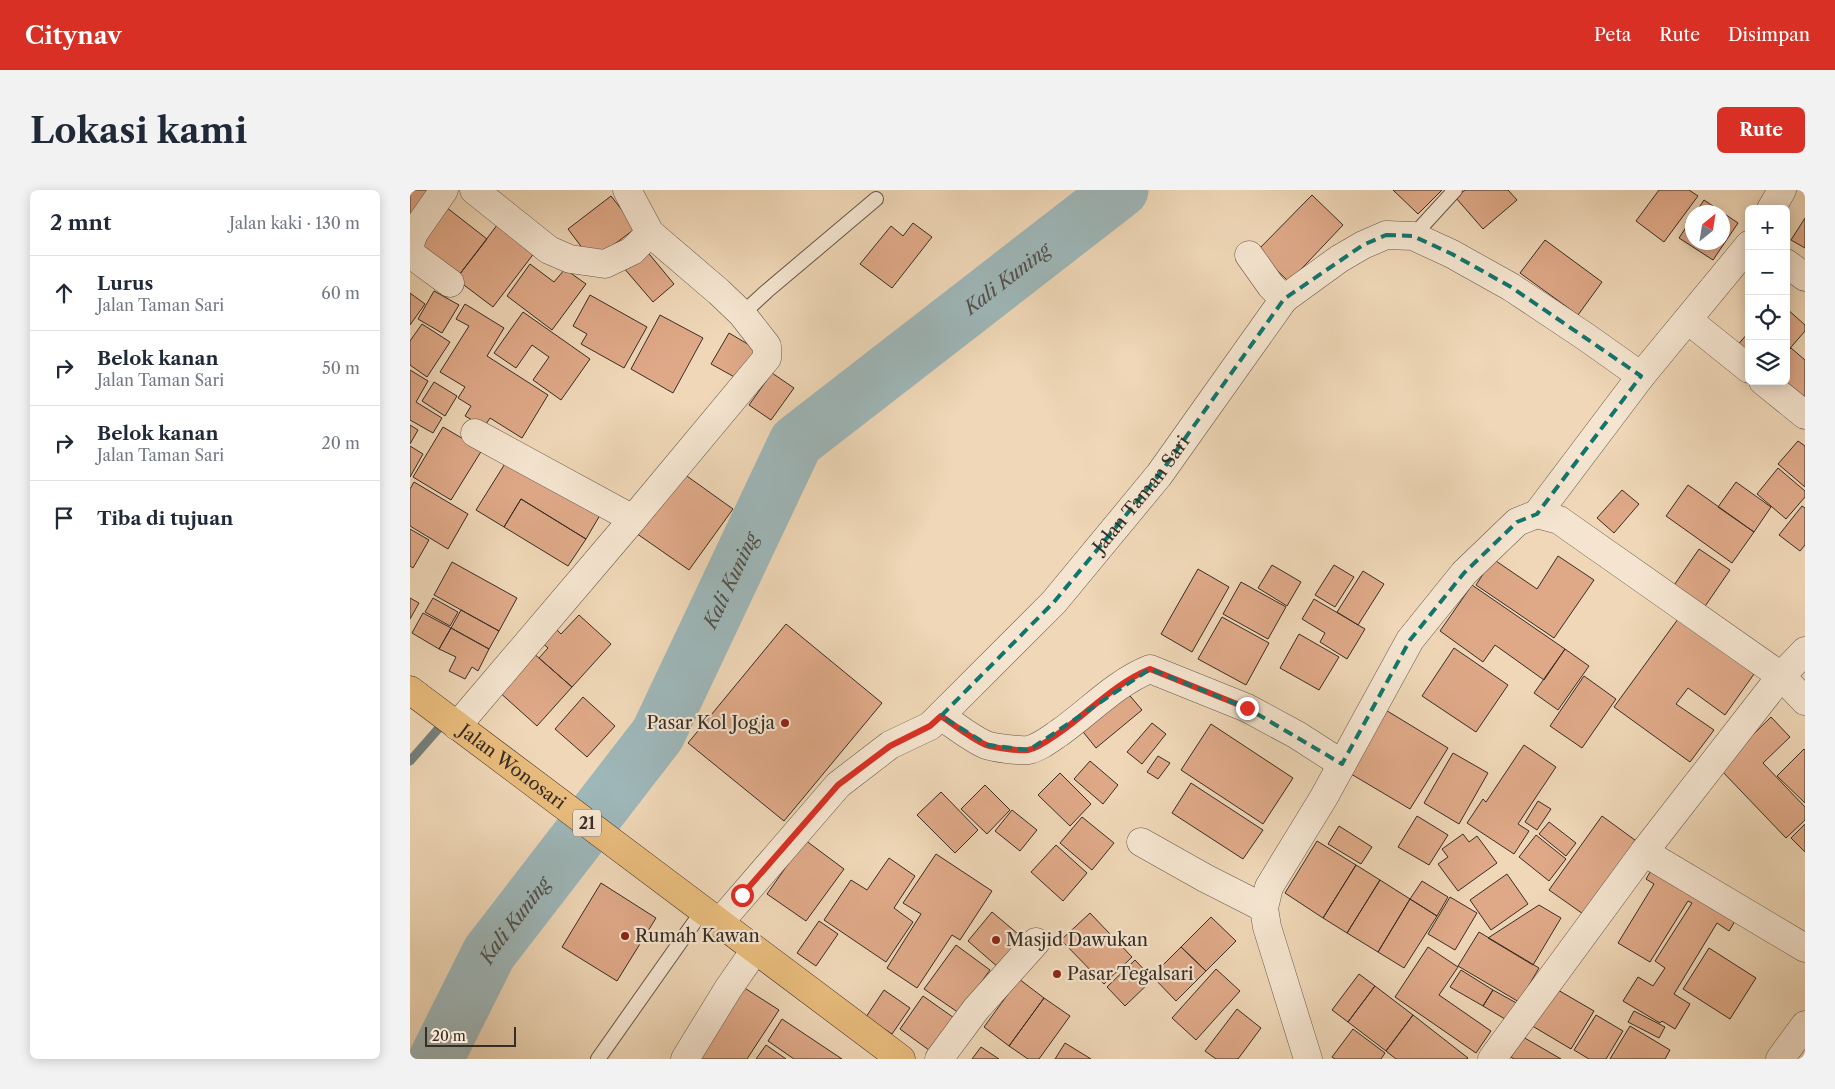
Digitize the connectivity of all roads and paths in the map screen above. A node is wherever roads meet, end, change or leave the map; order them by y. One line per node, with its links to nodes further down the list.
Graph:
1 (444, 190): 10 (street)
2 (474, 190): 8 (street)
3 (627, 190): 8 (street)
4 (1455, 190): 9 (lane)
5 (1782, 190): 7 (street)
6 (876, 199): 17 (lane)
7 (1773, 205)
8 (650, 233): 17 (street)
9 (1413, 236): 16 (street, Jalan Taman Sari); 20 (street)
10 (410, 245): 15 (street)
11 (1745, 250): 18 (street)
12 (1248, 255): 16 (street)
13 (1790, 266): 14 (street)
14 (1805, 277)
15 (450, 282)
16 (1284, 299): 30 (street, Jalan Taman Sari)
17 (742, 314): 25 (street)
18 (1688, 320): 19 (street); 20 (street)
19 (1745, 367)
20 (1638, 374): 24 (street)
21 (1768, 385): 22 (street)
22 (1805, 415)
23 (475, 433): 25 (street)
24 (1537, 514): 27 (street); 32 (street)
25 (627, 515): 31 (street)
26 (1805, 651): 27 (street)
27 (1781, 676): 29 (street); 34 (street)
28 (410, 690): 31 (highway, Jalan Wonosari / 21)
29 (1805, 700)
30 (941, 716): 32 (street); 36 (street, Jalan Taman Sari)
31 (449, 720): 36 (highway, Jalan Wonosari / 21)
32 (1342, 764): 35 (street)
33 (1141, 842): 35 (street)
34 (1644, 852): 38 (street); 46 (street)
35 (1264, 908): 45 (street)
36 (711, 916): 39 (highway, Jalan Wonosari / 21); 41 (lane)
37 (1036, 942): 44 (street)
38 (1805, 948)
39 (755, 950): 42 (street); 43 (highway, Jalan Wonosari / 21)
40 (1805, 1026): 47 (street)
41 (598, 1059)
42 (685, 1059)
43 (901, 1059)
44 (940, 1059)
45 (1308, 1059)
46 (1492, 1059)
47 (1780, 1059)

